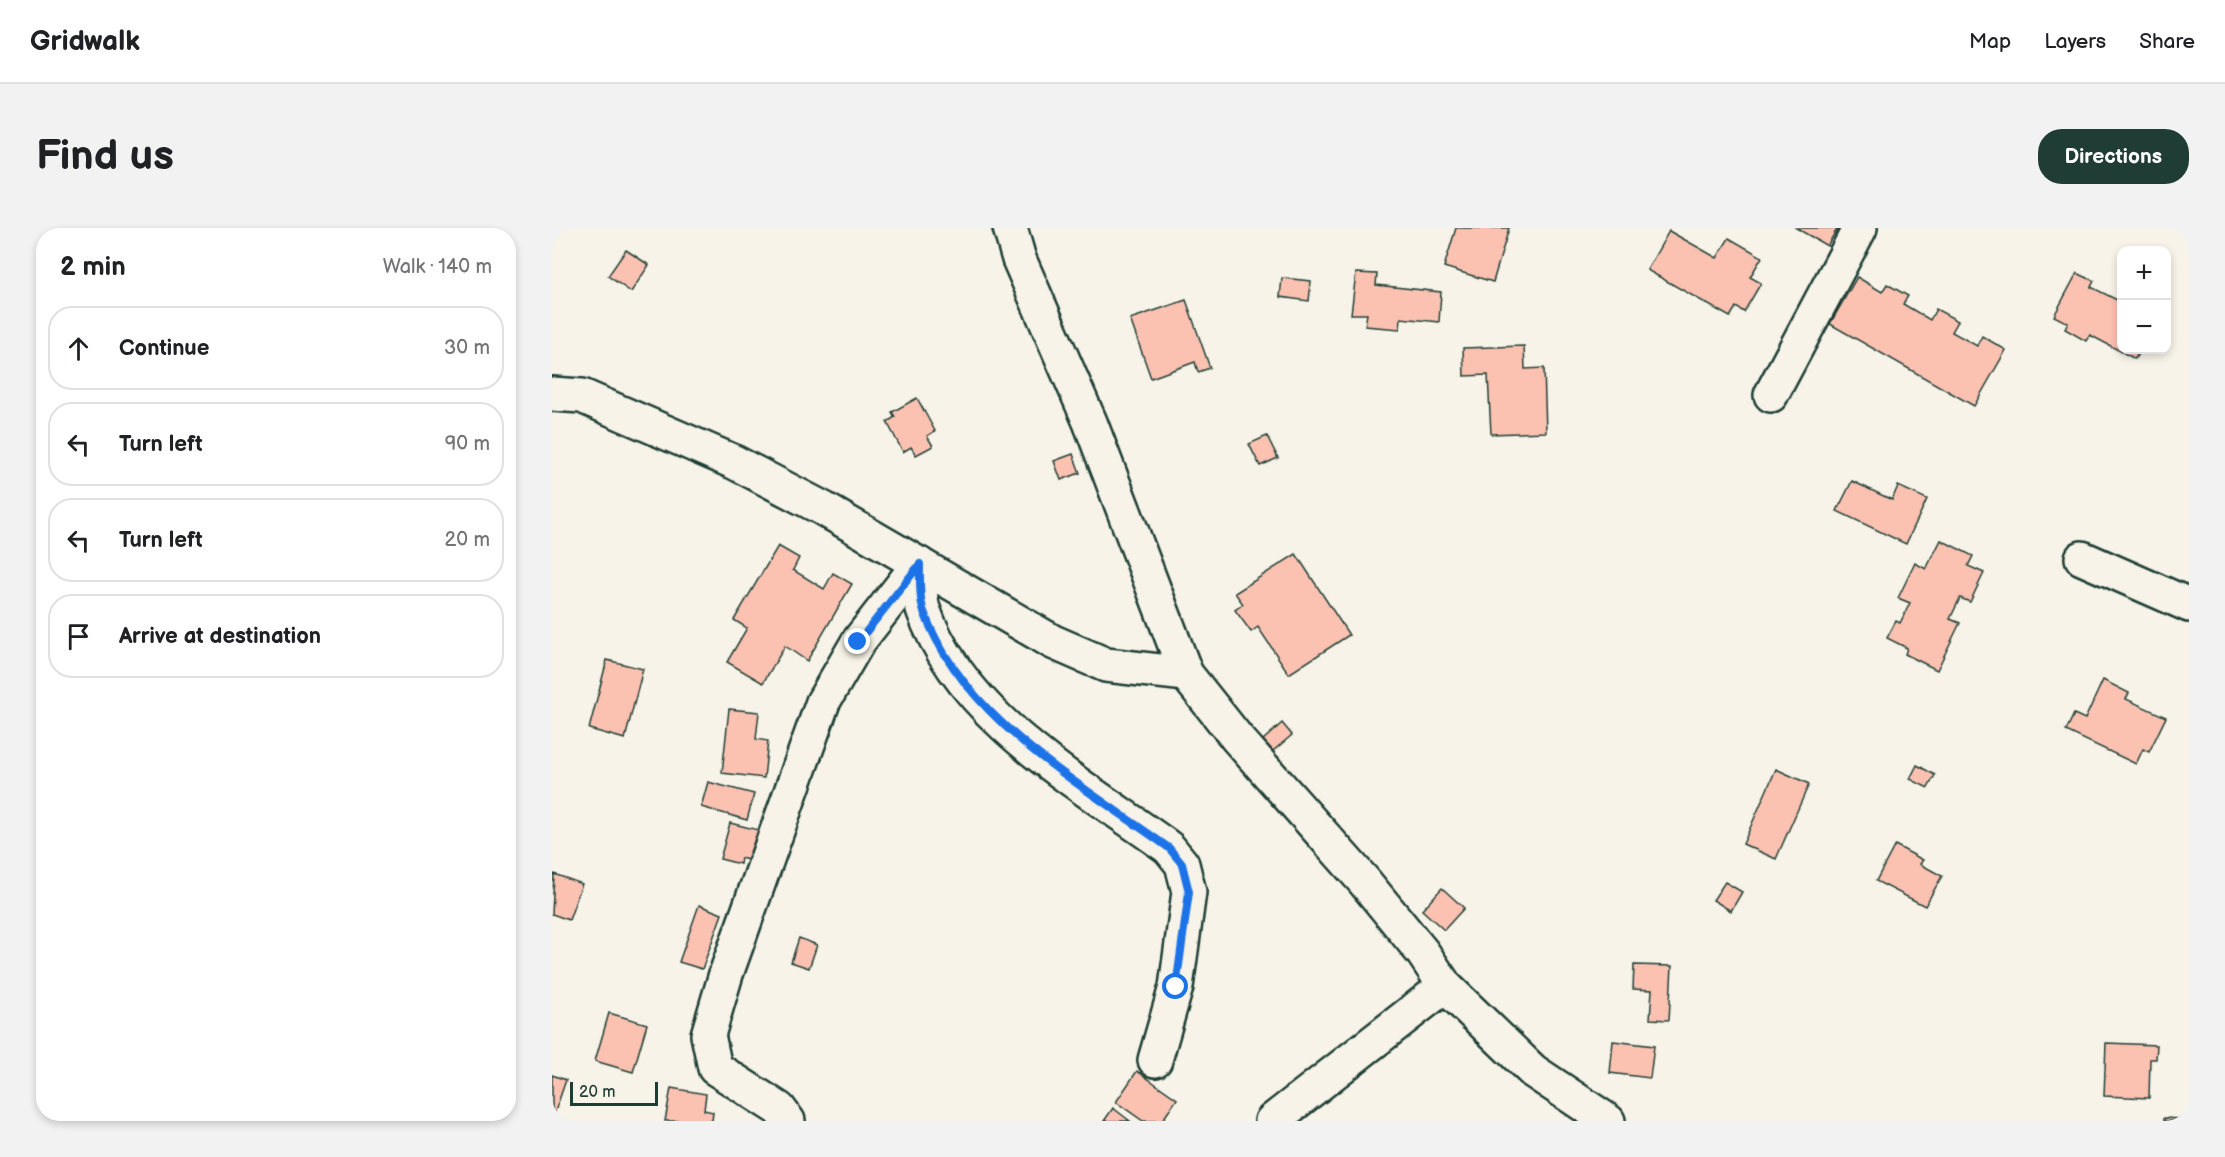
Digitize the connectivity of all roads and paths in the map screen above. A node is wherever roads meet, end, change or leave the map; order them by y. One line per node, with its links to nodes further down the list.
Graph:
1 (1010, 228): 8 (street)
2 (1860, 228): 4 (street)
3 (552, 394): 6 (street)
4 (1771, 395)
5 (2082, 558): 7 (street)
6 (920, 564): 8 (street); 10 (street); 11 (street)
7 (2189, 605)
8 (1186, 674): 9 (street)
9 (1445, 986): 12 (street); 13 (street)
10 (1155, 1060)
11 (788, 1121)
12 (1272, 1121)
13 (1608, 1121)

